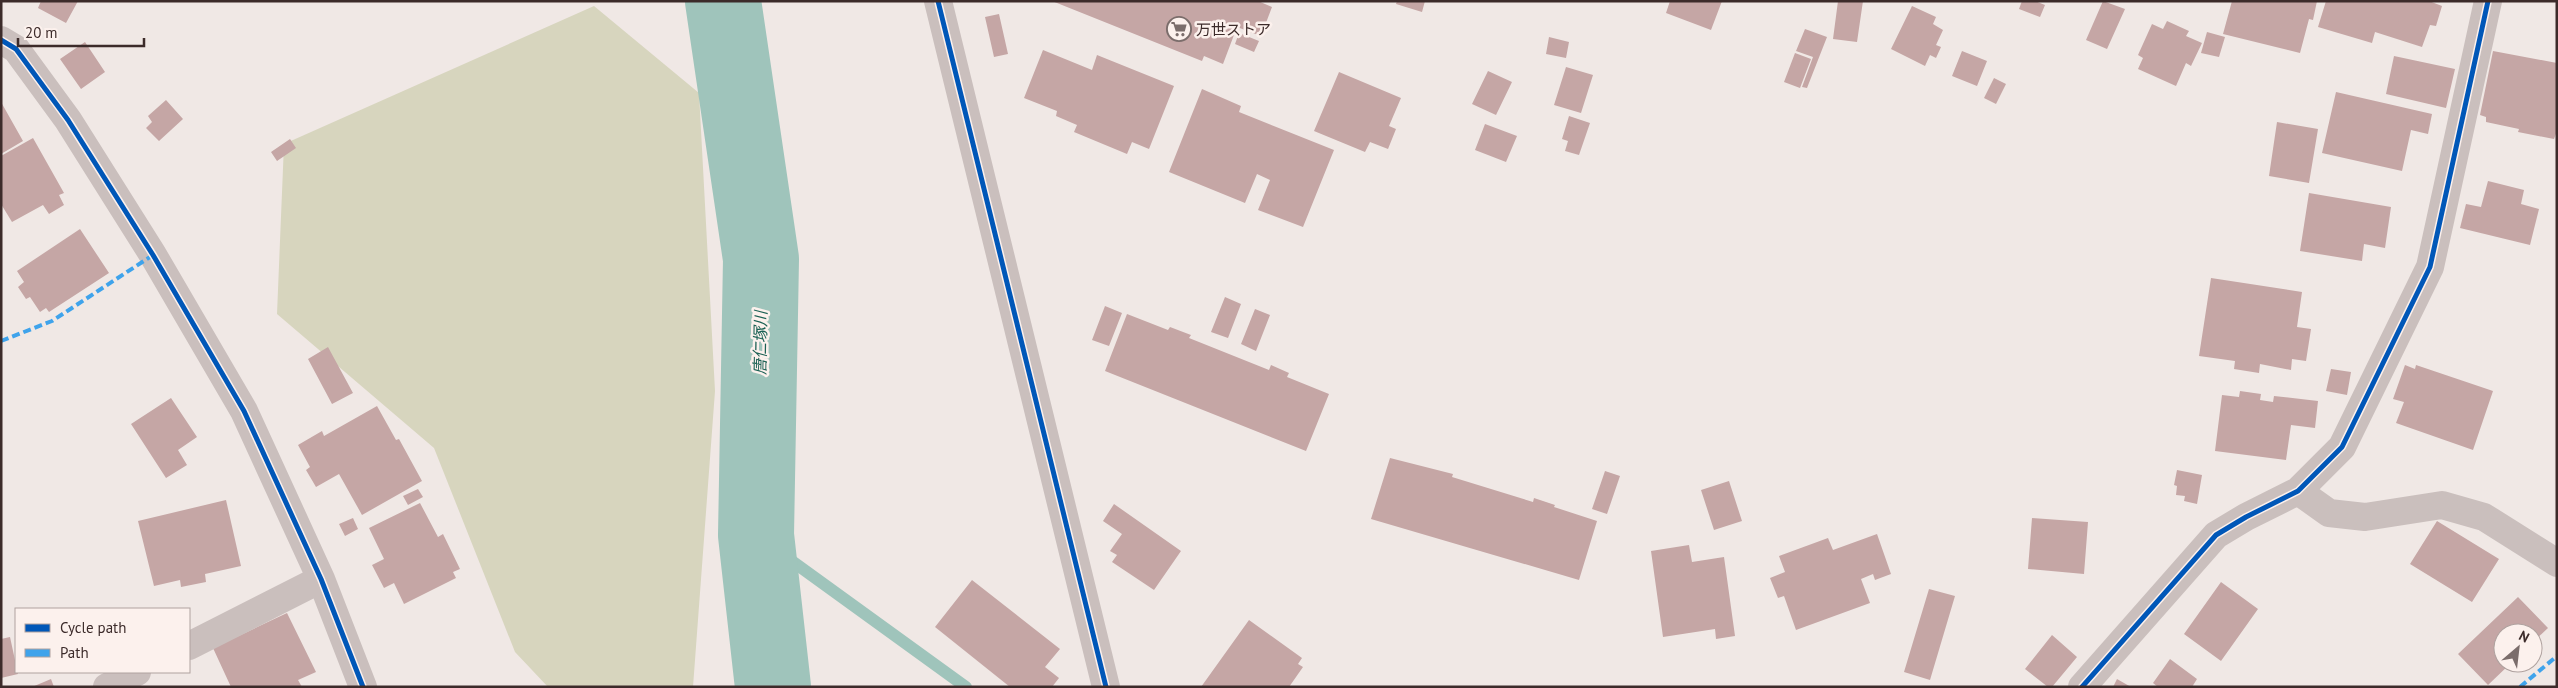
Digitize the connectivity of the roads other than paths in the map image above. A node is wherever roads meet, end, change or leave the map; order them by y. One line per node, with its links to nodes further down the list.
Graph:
1 (938, 1): 11 (street)
2 (2488, 1): 4 (street)
3 (1, 40): 6 (street)
4 (2298, 491): 5 (street); 12 (street)
5 (2557, 563)
6 (321, 579): 7 (street); 10 (street)
7 (190, 645)
8 (134, 673): 9 (street)
9 (107, 687)
10 (364, 687)
11 (1106, 687)
12 (2082, 687)

